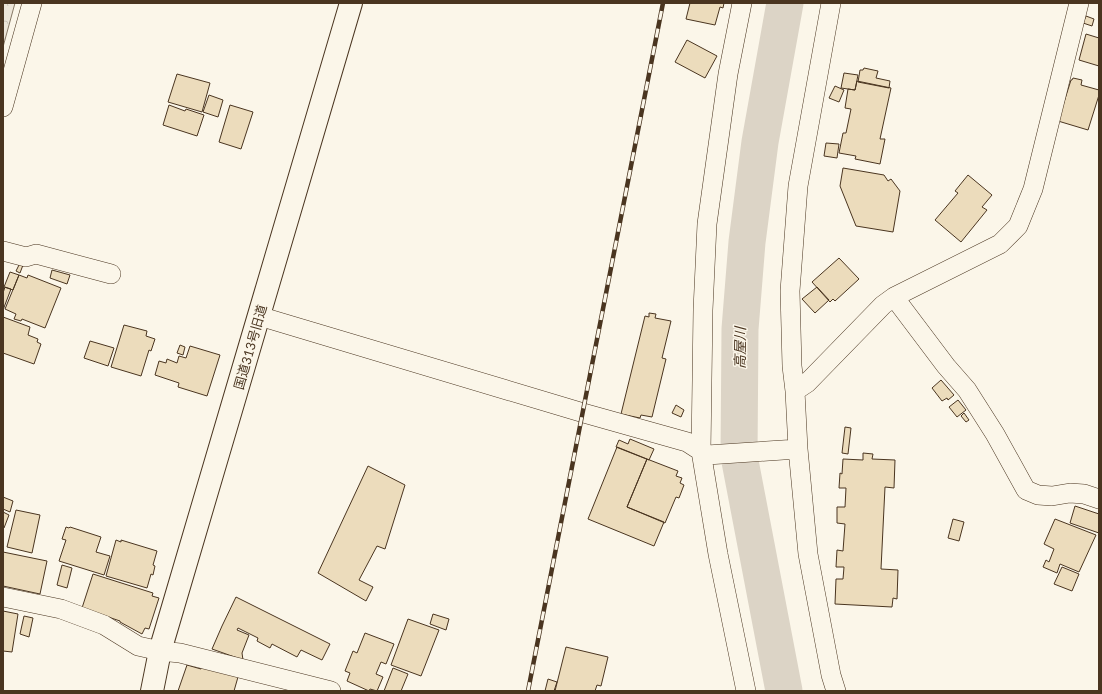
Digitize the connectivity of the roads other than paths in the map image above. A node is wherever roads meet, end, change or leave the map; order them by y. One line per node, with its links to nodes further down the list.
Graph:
1 (32, 3): 6 (street)
2 (351, 3): 10 (street, 国道313号旧道)
3 (742, 3): 13 (street)
4 (830, 3): 11 (street)
5 (1079, 3): 9 (street)
6 (3, 107)
7 (3, 251): 8 (street)
8 (111, 274)
9 (894, 297): 11 (street); 14 (street)
10 (259, 316): 13 (street); 16 (street, 国道313号旧道)
11 (796, 391): 12 (street)
12 (795, 449): 13 (street); 20 (street)
13 (706, 453): 19 (street)
14 (1099, 499)
15 (3, 597): 16 (street)
16 (160, 651): 17 (street, 国道313号旧道); 18 (street)
17 (152, 691)
18 (331, 691)
19 (746, 691)
20 (836, 691)

